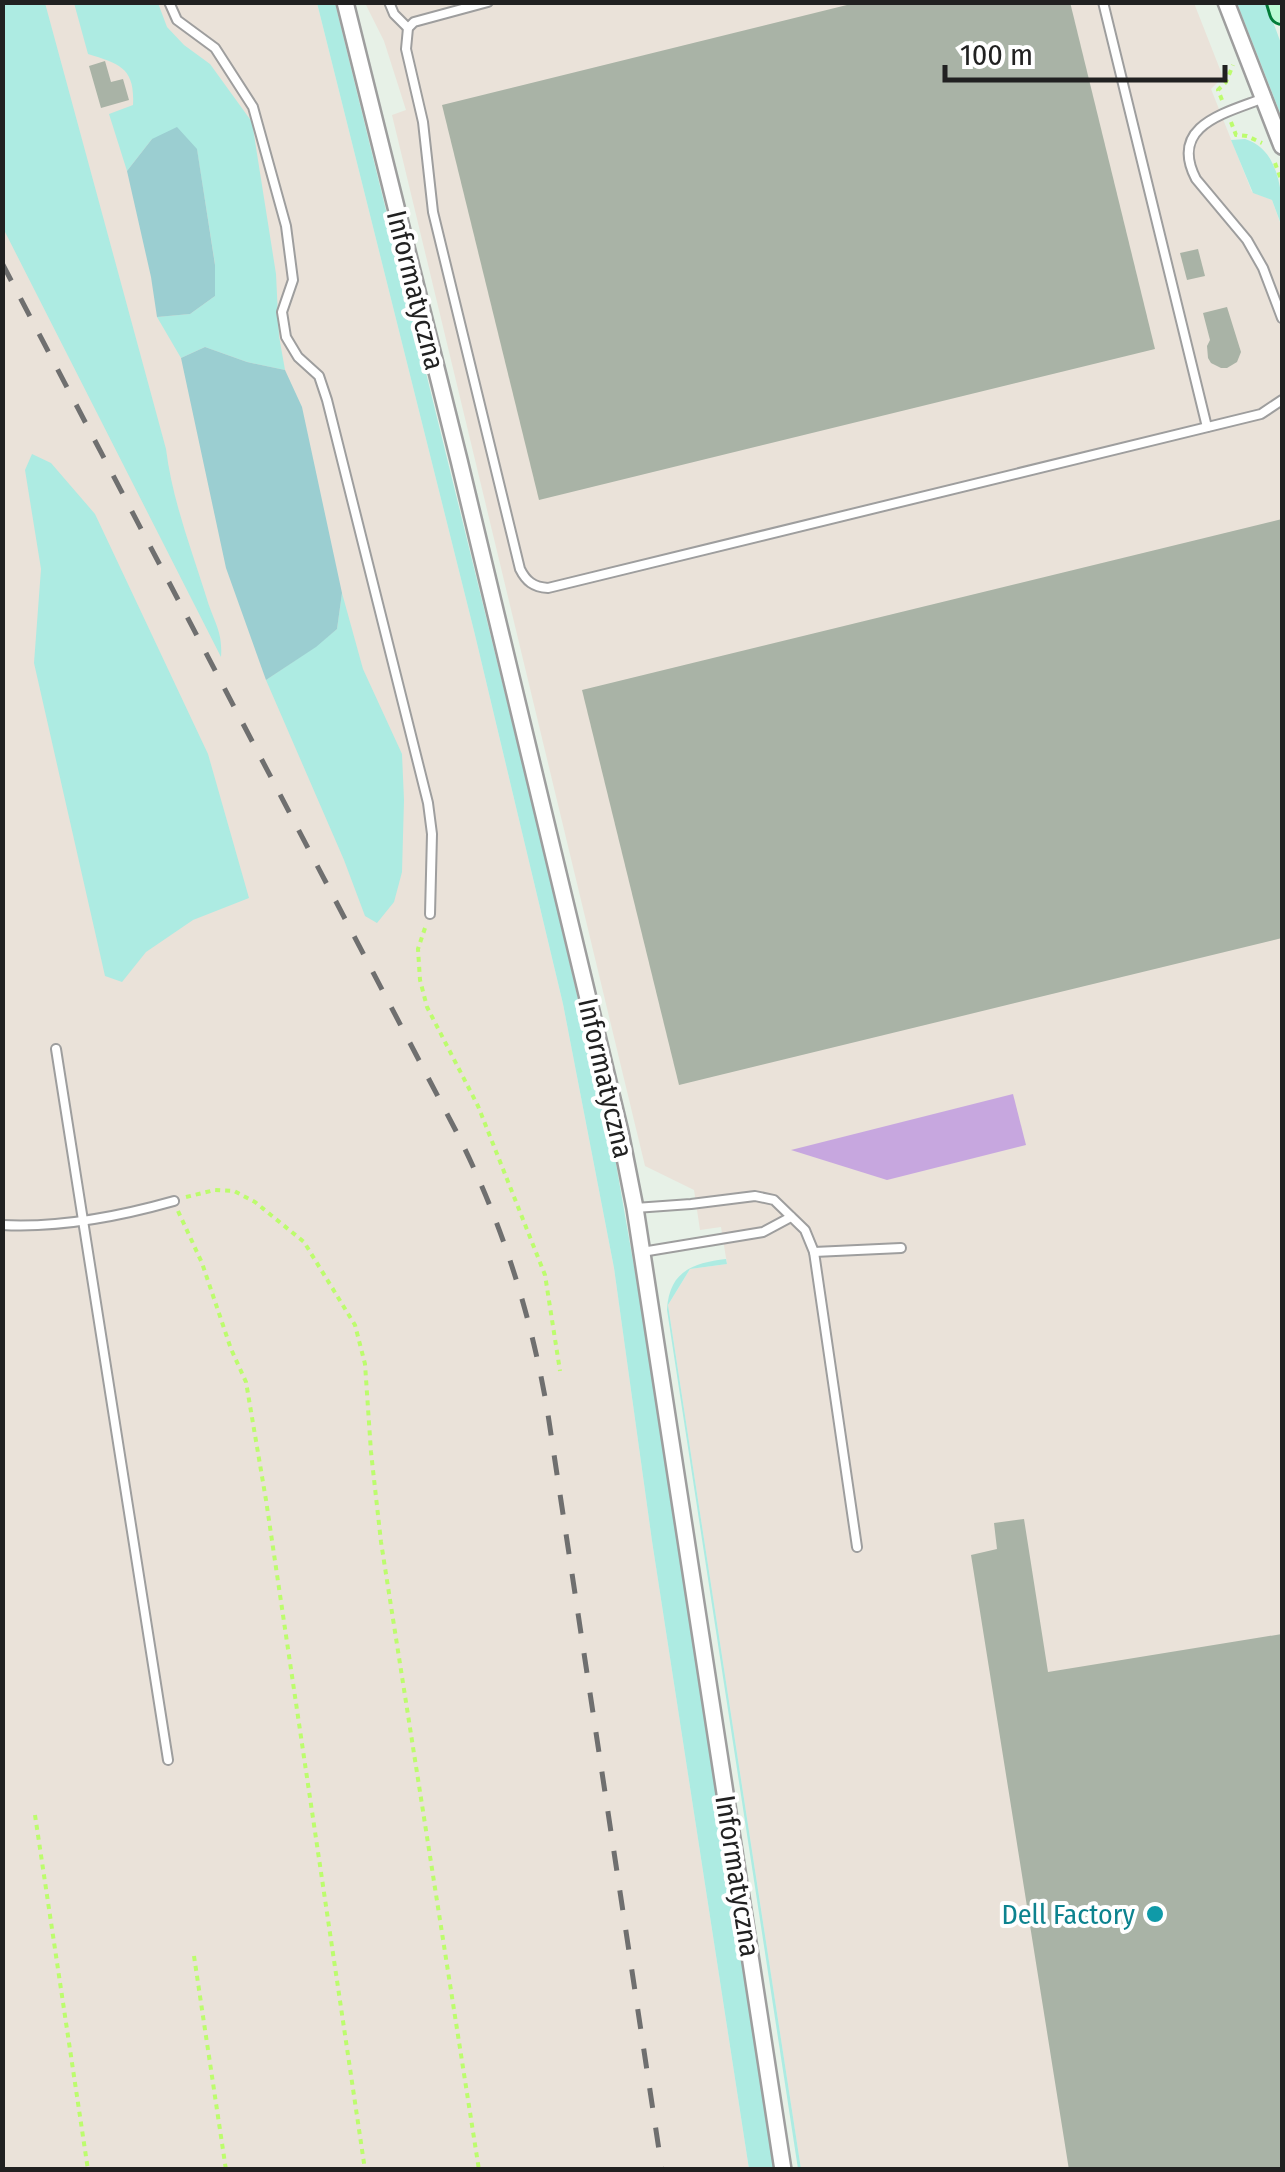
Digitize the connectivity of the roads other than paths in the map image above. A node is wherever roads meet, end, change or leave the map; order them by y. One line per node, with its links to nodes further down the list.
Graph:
1 (169, 2): 15 (lane)
2 (345, 2): 18 (street, Informatyczna)
3 (389, 2): 9 (lane)
4 (488, 2): 9 (lane)
5 (1103, 2): 14 (lane)
6 (1226, 2): 10 (street)
7 (1279, 2): 8 (street)
8 (1282, 12)
9 (408, 28): 14 (lane)
10 (1264, 98): 11 (street); 12 (lane)
11 (1282, 146)
12 (1282, 318)
13 (1282, 400): 14 (lane)
14 (1207, 427)
15 (430, 914)
16 (56, 1050): 20 (lane)
17 (174, 1201): 20 (lane)
18 (636, 1208): 19 (lane); 23 (street, Informatyczna)
19 (791, 1217): 23 (lane); 24 (lane)
20 (84, 1219): 21 (lane); 26 (lane)
21 (2, 1225)
22 (901, 1248): 24 (lane)
23 (642, 1252): 27 (street, Informatyczna)
24 (814, 1252): 25 (lane)
25 (858, 1547)
26 (168, 1760)
27 (783, 2170)

